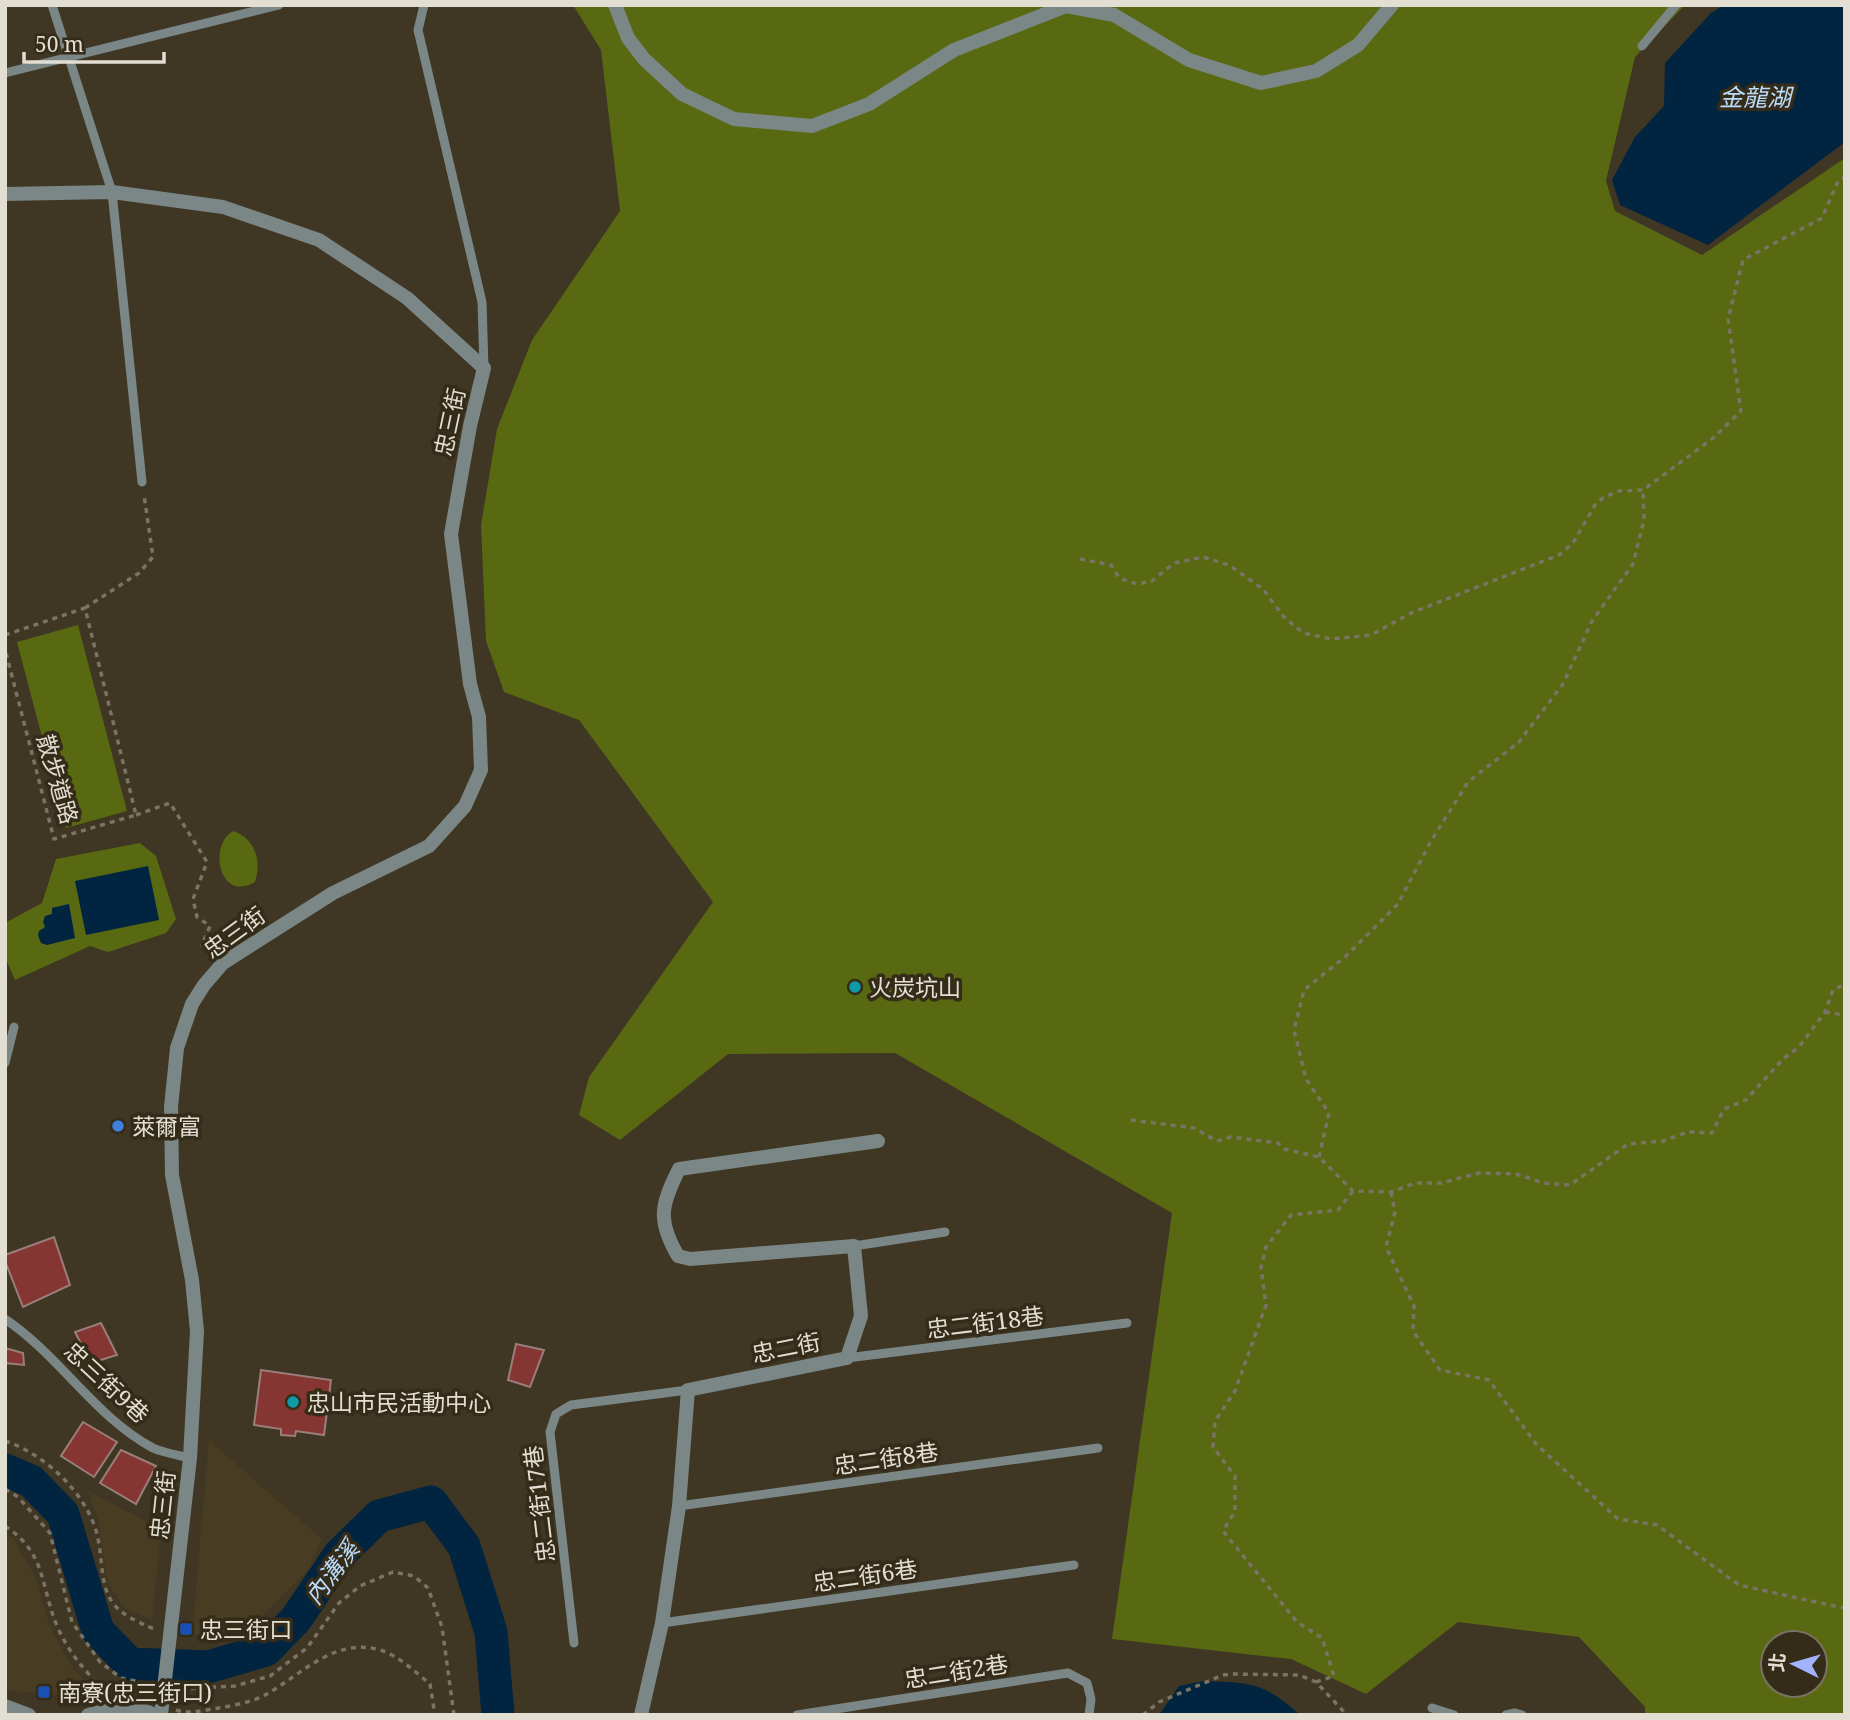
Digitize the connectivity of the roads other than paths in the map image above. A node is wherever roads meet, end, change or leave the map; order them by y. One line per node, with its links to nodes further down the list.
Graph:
1 (52, 5): 8 (lane)
2 (279, 5): 8 (lane)
3 (424, 5): 12 (lane, 忠三街)
4 (615, 5): 5 (street)
5 (1392, 5)
6 (1676, 5): 7 (lane)
7 (1642, 46)
8 (68, 57): 9 (lane); 10 (lane)
9 (5, 73)
10 (112, 192): 11 (street, 忠三街); 12 (street, 忠三街); 13 (lane)
11 (5, 194)
12 (484, 368): 24 (street, 忠三街)
13 (142, 482)
14 (14, 1027): 15 (lane)
15 (5, 1063)
16 (878, 1141): 18 (street)
17 (945, 1232): 18 (lane)
18 (853, 1246): 21 (street, 忠二街)
19 (5, 1319): 24 (lane, 忠三街9巷)
20 (1127, 1323): 21 (lane, 忠二街18巷)
21 (847, 1358): 22 (street, 忠二街)
22 (688, 1390): 25 (street); 28 (lane, 忠二街17巷)
23 (1098, 1448): 25 (lane, 忠二街8巷)
24 (190, 1458): 29 (street, 忠三街)
25 (679, 1506): 27 (street)
26 (1074, 1565): 27 (lane, 忠二街6巷)
27 (662, 1623): 34 (street)
28 (574, 1643)
29 (162, 1700): 33 (street)
30 (5, 1706): 32 (street)
31 (1432, 1708): 37 (lane)
32 (29, 1715)
33 (89, 1715)
34 (641, 1715)
35 (797, 1715): 36 (lane, 忠二街2巷)
36 (1089, 1715)
37 (1454, 1715)
38 (1506, 1715): 39 (lane)
39 (1522, 1715)

